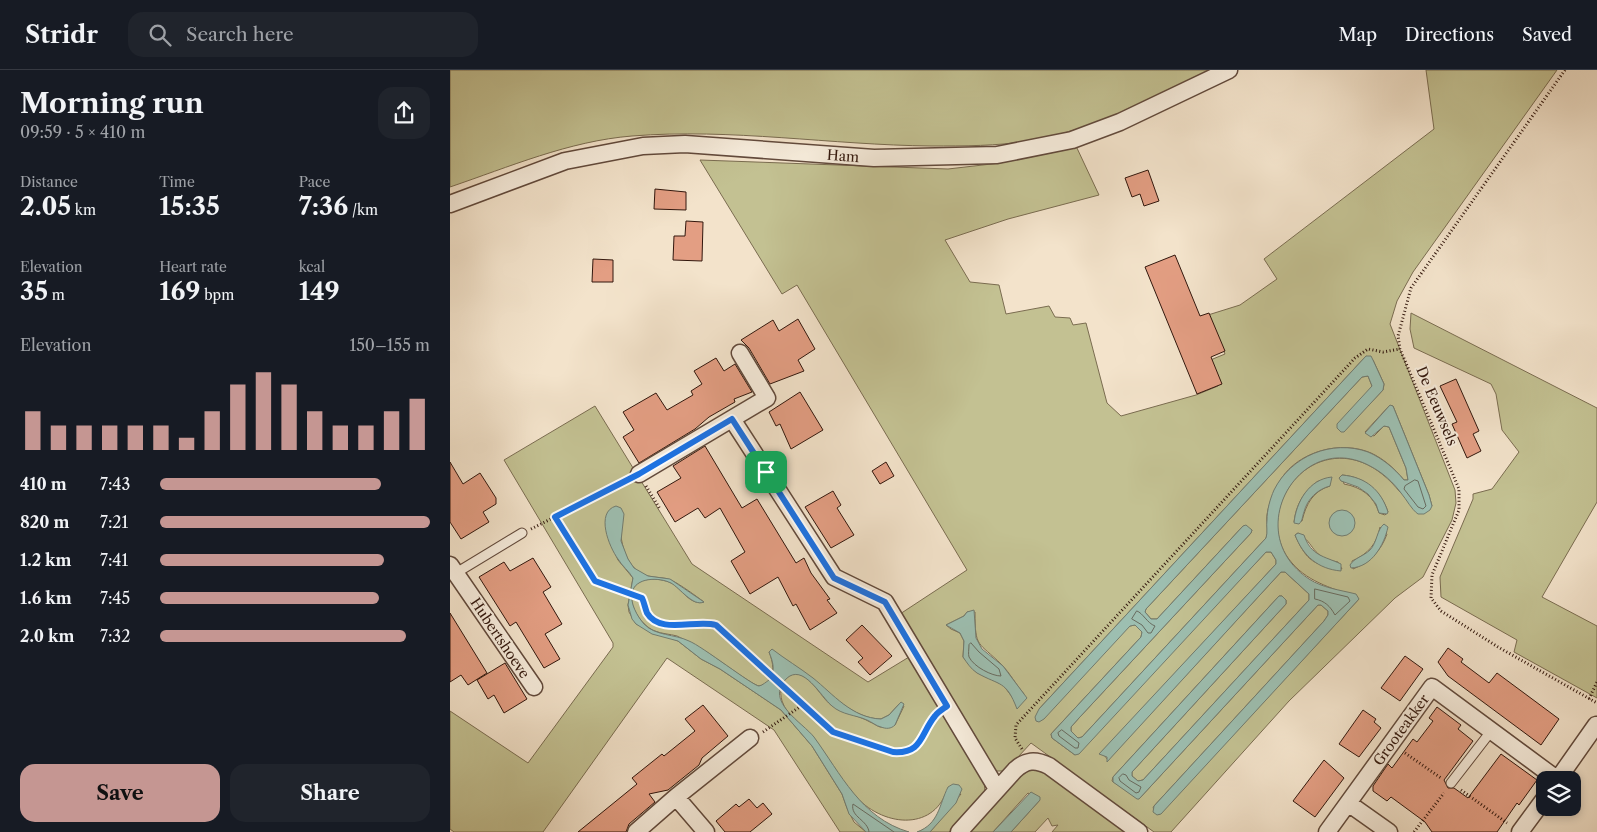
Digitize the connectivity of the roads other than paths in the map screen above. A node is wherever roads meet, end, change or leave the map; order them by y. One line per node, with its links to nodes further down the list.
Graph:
1 (1228, 70): 2 (street, Ham)
2 (450, 204)
3 (740, 353): 4 (street)
4 (732, 419): 5 (street); 15 (street)
5 (639, 474)
6 (522, 533): 7 (lane)
7 (453, 569): 8 (street, Hubertshoeve)
8 (534, 686)
9 (1596, 726): 13 (street, Grooteakker)
10 (1492, 730): 12 (street, Grooteakker); 14 (lane); 17 (street, Grooteakker)
11 (750, 738): 16 (street)
12 (1546, 771)
13 (1564, 771)
14 (1452, 783)
15 (997, 789): 21 (street); 22 (street)
16 (676, 797): 19 (street); 20 (street)
17 (1348, 803): 23 (street, Grooteakker); 24 (street)
18 (1536, 810): 25 (street)
19 (636, 832)
20 (706, 832)
21 (958, 832)
22 (1139, 832)
23 (1327, 832)
24 (1388, 832)
25 (1520, 832)

